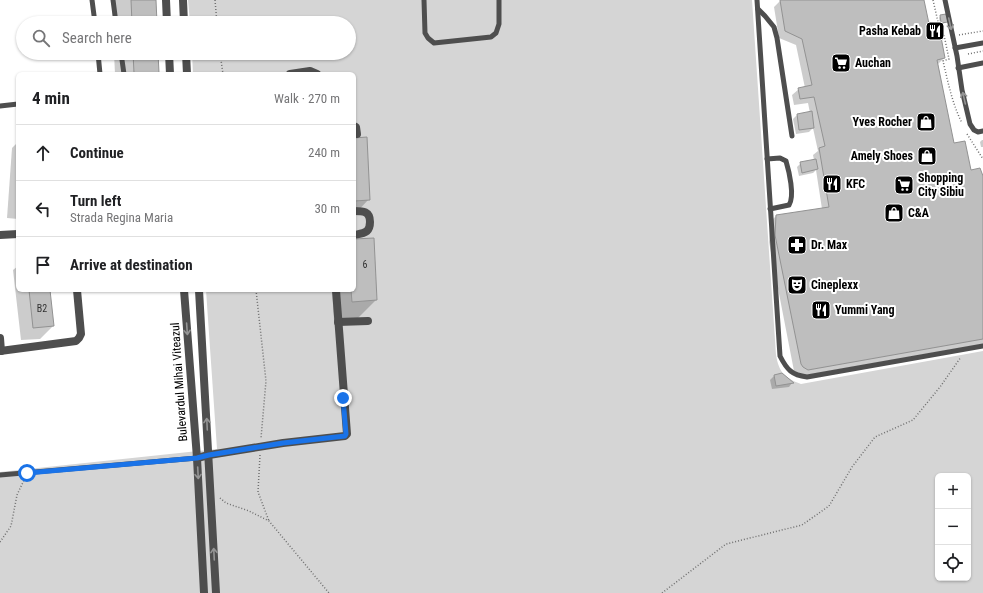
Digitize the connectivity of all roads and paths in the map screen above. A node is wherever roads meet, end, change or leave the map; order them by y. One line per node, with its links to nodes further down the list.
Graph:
1 (92, 0): 12 (lane)
2 (113, 0): 13 (lane)
3 (166, 0): 14 (street)
4 (182, 0): 15 (street)
5 (215, 0): 16 (path)
6 (424, 0): 7 (lane)
7 (499, 0)
8 (757, 0): 11 (lane)
9 (933, 0): 19 (path)
10 (945, 0): 18 (lane, one-way to 18)
11 (758, 9): 43 (lane); 45 (lane)
12 (94, 16)
13 (115, 16)
14 (167, 16)
15 (183, 16)
16 (216, 16)
17 (983, 31): 18 (path)
18 (952, 36): 19 (path); 23 (lane)
19 (944, 38): 22 (path)
20 (983, 43): 23 (lane)
21 (943, 47): 22 (path)
22 (946, 47): 38 (path)
23 (955, 48): 30 (lane)
24 (99, 60): 31 (lane)
25 (121, 60): 32 (lane)
26 (169, 60): 33 (street)
27 (186, 60): 34 (street)
28 (221, 60): 35 (path)
29 (983, 63): 30 (lane)
30 (958, 68): 41 (lane, one-way to 30)
31 (100, 72)
32 (124, 72)
33 (170, 72)
34 (187, 72)
35 (223, 72)
36 (16, 104): 37 (lane)
37 (0, 106)
38 (963, 125)
39 (356, 127): 42 (street)
40 (966, 131): 44 (path)
41 (980, 131)
42 (358, 134)
43 (792, 136)
44 (983, 158)
45 (767, 159): 46 (lane); 46 (lane)
46 (770, 208): 60 (lane)
47 (356, 211): 50 (street)
48 (16, 234): 49 (street)
49 (0, 235)
50 (356, 235)
51 (77, 292): 61 (street)
52 (184, 292): 64 (street, Bulevardul Mihai Viteazul, one-way to 64)
53 (199, 292): 63 (street, Bulevardul Mihai Viteazul, one-way to 53)
54 (256, 292): 62 (path)
55 (336, 292): 57 (street)
56 (368, 321): 57 (street)
57 (338, 322): 62 (street)
58 (0, 338): 61 (street)
59 (983, 346): 60 (lane)
60 (967, 348): 73 (path)
61 (1, 351)
62 (260, 447): 63 (street); 68 (path)
63 (209, 455): 64 (street); 67 (street, Bulevardul Mihai Viteazul)
64 (197, 458): 65 (lane); 70 (street, Bulevardul Mihai Viteazul, one-way to 70)
65 (27, 473): 66 (lane); 69 (path)
66 (0, 475)
67 (210, 490): 68 (path); 71 (street, Bulevardul Mihai Viteazul, one-way to 67)
68 (269, 521): 72 (path)
69 (0, 542)
70 (204, 593)
71 (216, 593)
72 (329, 593)
73 (662, 593)

